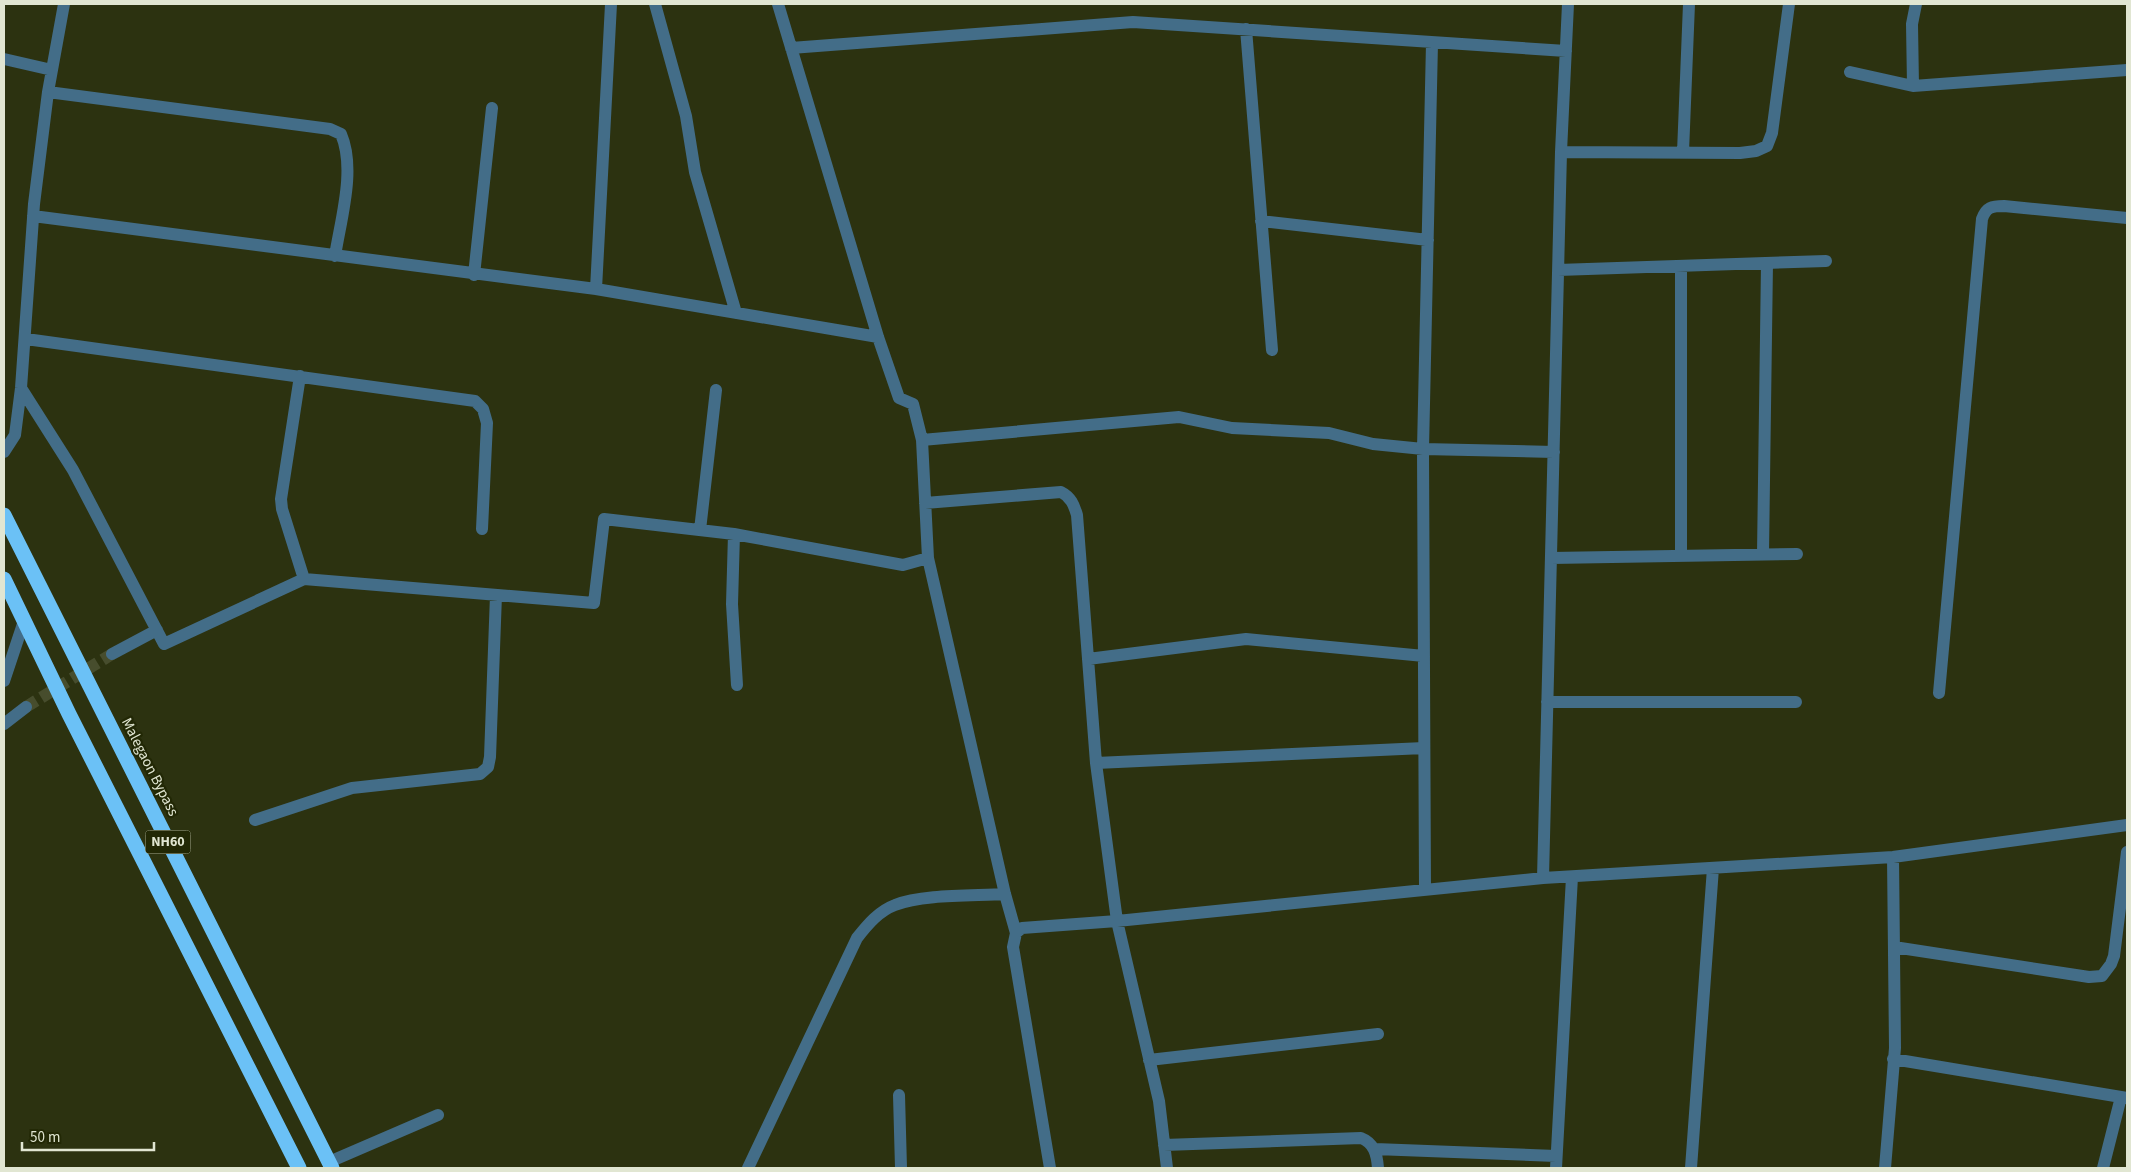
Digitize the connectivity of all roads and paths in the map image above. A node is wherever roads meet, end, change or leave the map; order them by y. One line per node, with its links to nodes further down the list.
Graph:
1 (64, 4): 14 (street)
2 (611, 4): 32 (street)
3 (655, 4): 33 (street)
4 (778, 4): 11 (street)
5 (1568, 4): 12 (street)
6 (1689, 4): 21 (street)
7 (1789, 4): 21 (street)
8 (1916, 4): 17 (street)
9 (1246, 29): 10 (street); 11 (street); 24 (street)
10 (1432, 43): 12 (street); 25 (street)
11 (791, 48): 34 (street)
12 (1566, 51): 20 (street)
13 (4, 59): 14 (street)
14 (52, 70): 18 (street)
15 (2127, 70): 17 (street)
16 (1850, 72): 17 (street)
17 (1913, 86)
18 (48, 92): 22 (street); 26 (street)
19 (492, 108): 31 (street)
20 (1561, 152): 21 (street); 30 (street)
21 (1683, 152)
22 (33, 216): 26 (street); 35 (street)
23 (2127, 218): 64 (street)
24 (1262, 221): 25 (street); 36 (street)
25 (1428, 240): 41 (street)
26 (335, 256): 31 (street)
27 (1826, 261): 28 (street)
28 (1767, 263): 29 (street); 49 (street)
29 (1681, 266): 30 (street); 51 (street)
30 (1558, 270): 43 (street)
31 (474, 275): 32 (street)
32 (596, 289): 33 (street)
33 (736, 313): 34 (street)
34 (878, 336): 40 (street)
35 (26, 339): 37 (street); 38 (street)
36 (1272, 350)
37 (300, 376): 46 (street); 55 (street)
38 (21, 388): 42 (street); 58 (street)
39 (716, 390): 47 (street)
40 (922, 440): 41 (street); 44 (street)
41 (1423, 449): 43 (street); 60 (street)
42 (4, 452)
43 (1554, 452): 53 (street)
44 (925, 503): 52 (street); 61 (street)
45 (4, 515): 92 (highway, Malegaon Bypass / NH60)
46 (482, 529)
47 (700, 530): 48 (street); 56 (street)
48 (734, 534): 52 (street); 63 (street)
49 (1763, 554): 50 (street); 51 (street)
50 (1797, 554)
51 (1681, 556): 53 (street)
52 (928, 558): 79 (street)
53 (1551, 558): 65 (street)
54 (4, 579): 57 (highway, NH60)
55 (304, 579): 56 (street); 58 (street)
56 (496, 595): 71 (street)
57 (24, 621): 62 (street); 93 (highway, NH60)
58 (157, 630): 59 (street)
59 (112, 654)
60 (1424, 656): 61 (street); 69 (street)
61 (1088, 659): 70 (street)
62 (4, 681)
63 (737, 684)
64 (1939, 693)
65 (1547, 702): 66 (street); 77 (street)
66 (1796, 702)
67 (26, 707): 68 (street)
68 (4, 724)
69 (1424, 748): 70 (street); 78 (street)
70 (1096, 763): 80 (street)
71 (255, 820)
72 (2127, 825): 74 (street)
73 (2127, 852): 82 (street)
74 (1893, 857): 75 (street); 82 (street)
75 (1713, 868): 76 (street); 99 (street)
76 (1572, 877): 77 (street); 91 (street)
77 (1543, 878): 78 (street)
78 (1425, 889): 80 (street)
79 (1004, 894): 81 (street); 94 (street)
80 (1117, 921): 81 (street); 85 (street)
81 (1016, 933): 96 (street)
82 (1894, 947): 84 (street)
83 (1378, 1034): 85 (street)
84 (1893, 1059): 87 (street); 100 (street)
85 (1149, 1060): 89 (street)
86 (899, 1095): 95 (street)
87 (2124, 1098): 101 (street)
88 (438, 1115): 92 (street)
89 (1164, 1144): 90 (street); 97 (street)
90 (1374, 1149): 91 (street); 98 (street)
91 (1556, 1162)
92 (330, 1165)
93 (300, 1168)
94 (748, 1168)
95 (901, 1168)
96 (1050, 1168)
97 (1168, 1168)
98 (1378, 1168)
99 (1692, 1168)
100 (1885, 1168)
101 (2103, 1168)

